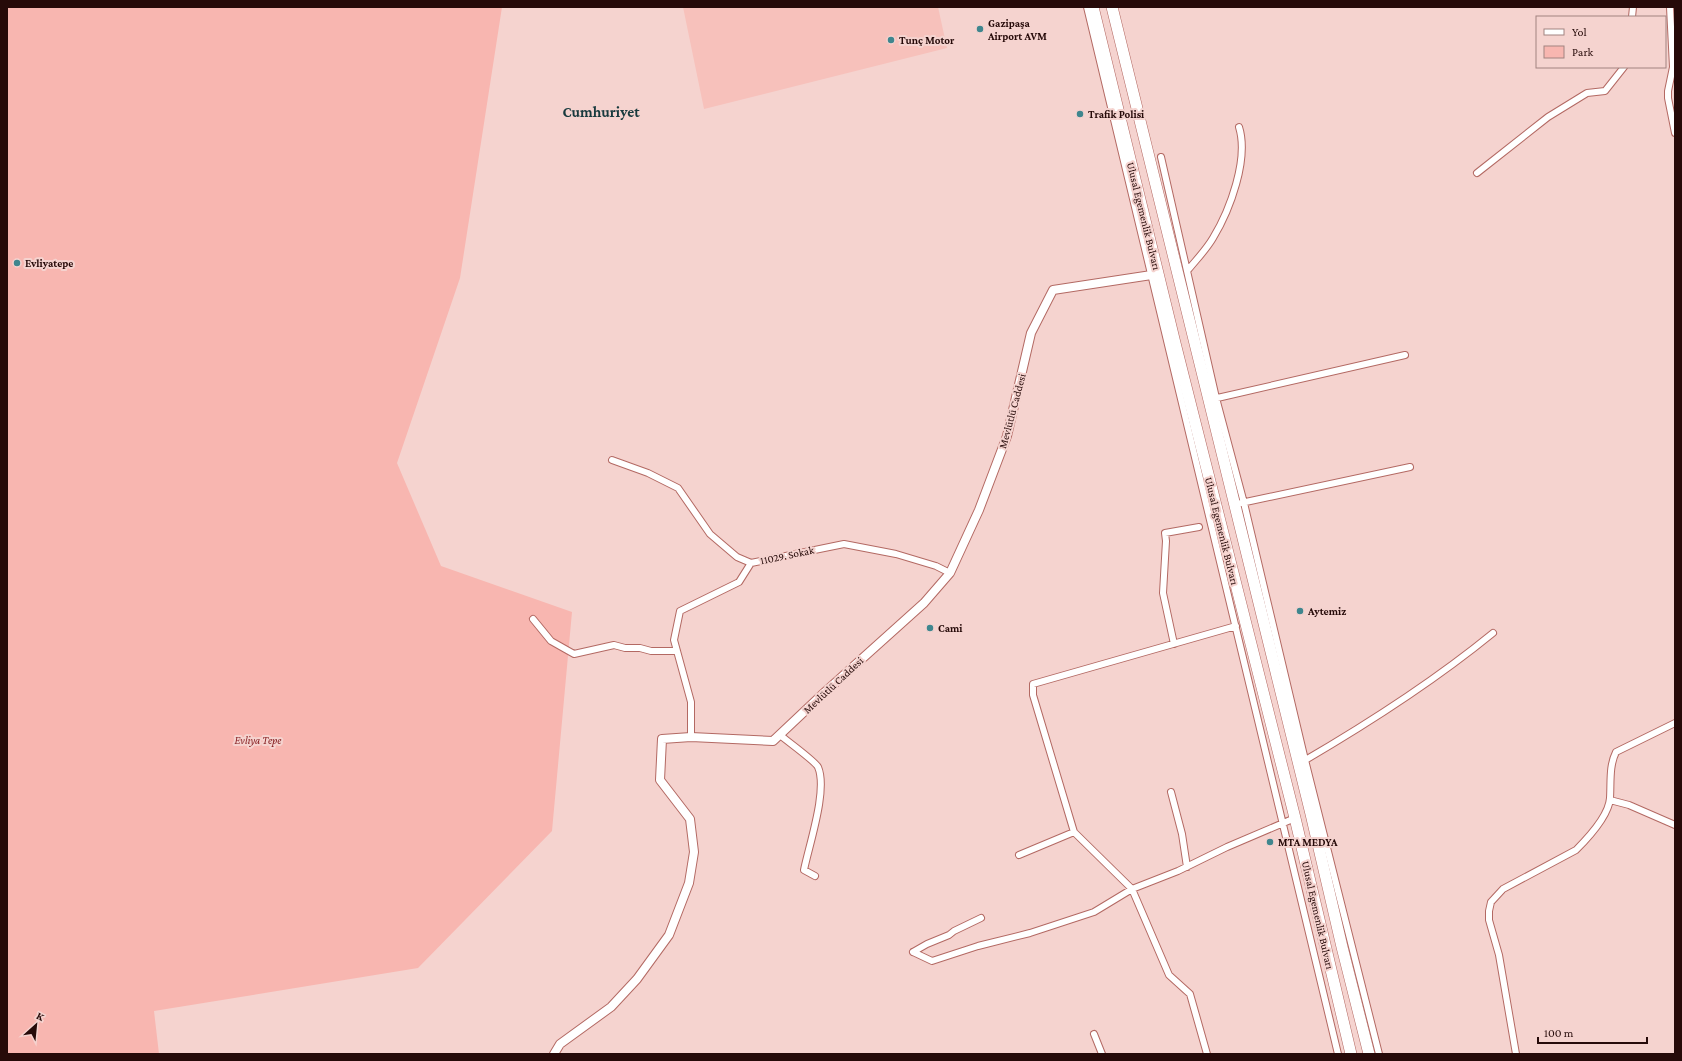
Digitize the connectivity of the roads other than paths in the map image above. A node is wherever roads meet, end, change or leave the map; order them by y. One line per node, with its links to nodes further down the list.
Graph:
1 (1087, 7): 5 (street)
2 (1093, 7): 5 (highway, Ulusal Egemenlik Bulvarı)
3 (1112, 7): 14 (highway, Ulusal Egemenlik Bulvarı)
4 (1670, 7): 8 (street)
5 (1093, 20): 12 (highway, Ulusal Egemenlik Bulvarı)
6 (1623, 68): 10 (street)
7 (1239, 127): 11 (street)
8 (1675, 133)
9 (1161, 157): 11 (street)
10 (1477, 173)
11 (1188, 270): 14 (street)
12 (1155, 274): 20 (street, Mevlütlü Caddesi); 22 (street); 33 (highway, Ulusal Egemenlik Bulvarı)
13 (1405, 355): 14 (street)
14 (1213, 399): 17 (highway, Ulusal Egemenlik Bulvarı)
15 (612, 460): 19 (street, 11029. Sokak)
16 (1410, 467): 17 (street)
17 (1239, 504): 29 (highway, Ulusal Egemenlik Bulvarı)
18 (1199, 527): 24 (street)
19 (751, 562): 20 (street, 11029. Sokak); 25 (street)
20 (950, 573): 27 (street, Mevlütlü Caddesi)
21 (533, 619): 25 (street)
22 (1236, 626): 24 (street); 34 (street)
23 (1493, 633): 29 (street)
24 (1174, 644): 36 (street)
25 (677, 651): 28 (street)
26 (1675, 723): 31 (street)
27 (780, 736): 28 (street, Mevlütlü Caddesi); 39 (street)
28 (691, 737): 43 (street, Mevlütlü Caddesi)
29 (1302, 762): 32 (highway, Ulusal Egemenlik Bulvarı); 49 (street)
30 (1171, 792): 38 (street)
31 (1610, 800): 35 (street); 50 (street)
32 (1311, 814): 33 (highway); 48 (highway, Ulusal Egemenlik Bulvarı)
33 (1295, 818): 34 (street); 47 (highway, Ulusal Egemenlik Bulvarı)
34 (1284, 823): 38 (street); 46 (street)
35 (1675, 825)
36 (1074, 832): 37 (street); 40 (street)
37 (1019, 855)
38 (1187, 867): 40 (street)
39 (815, 876)
40 (1132, 889): 41 (street); 45 (street)
41 (981, 918)
42 (1094, 1034): 44 (street)
43 (554, 1054)
44 (1102, 1054)
45 (1207, 1054)
46 (1338, 1054)
47 (1351, 1054)
48 (1369, 1054)
49 (1379, 1054)
50 (1516, 1054)

